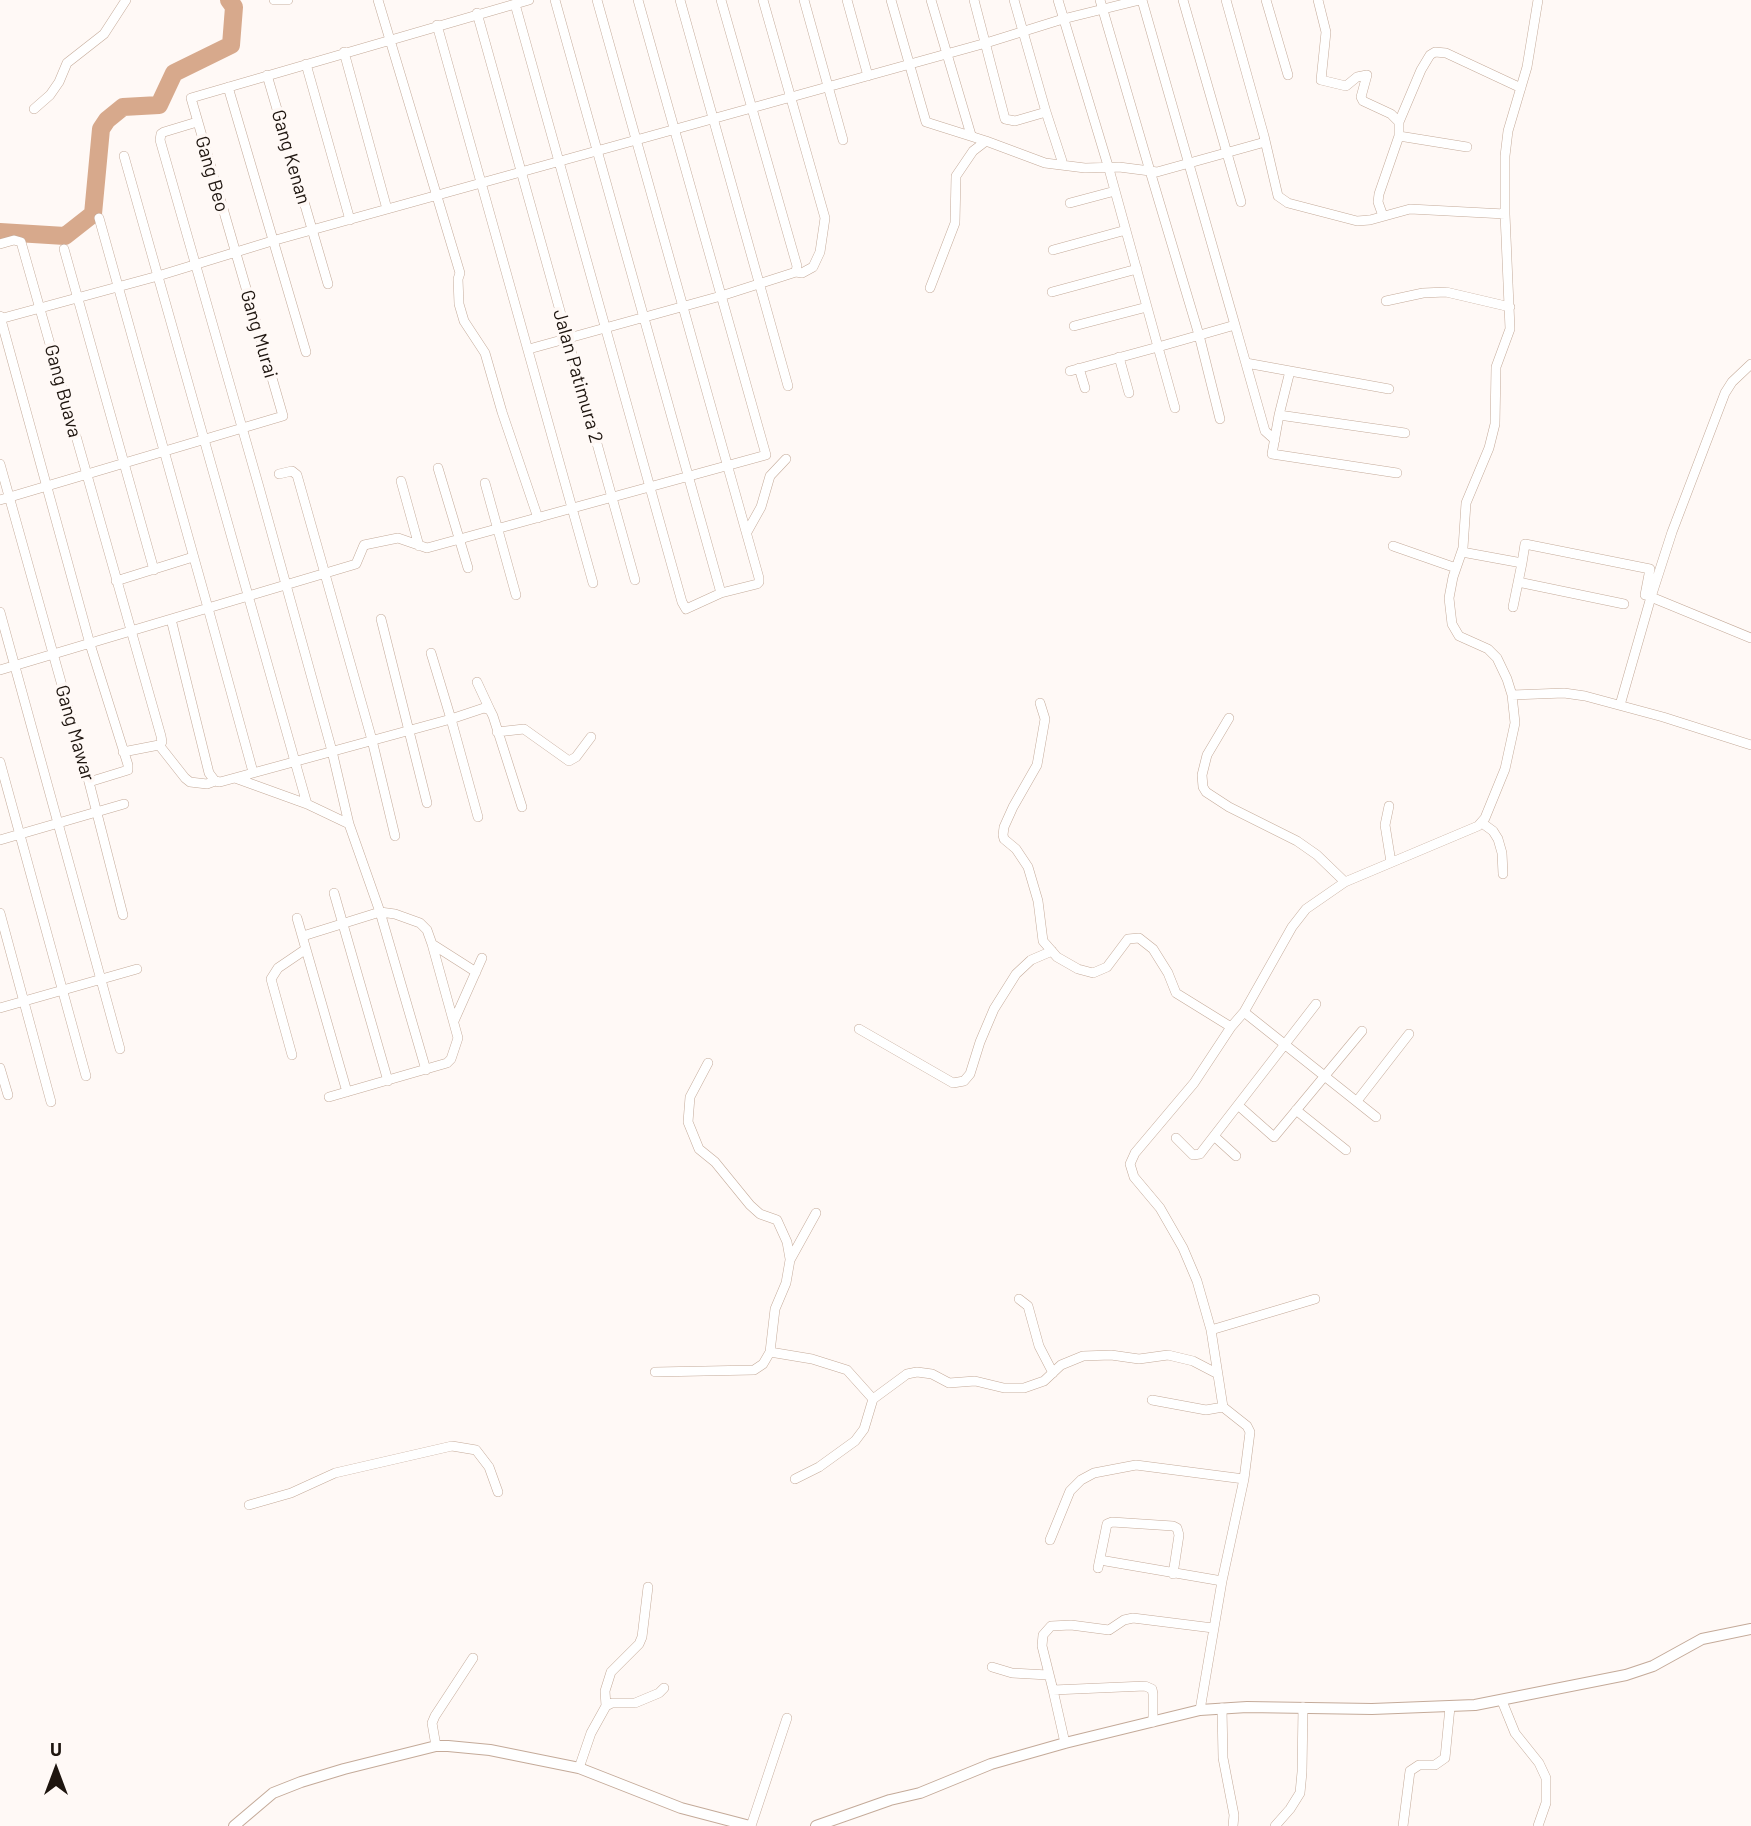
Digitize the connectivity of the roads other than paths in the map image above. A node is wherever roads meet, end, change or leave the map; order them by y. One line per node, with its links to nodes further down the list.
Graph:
1 (126, 0): 46 (street)
2 (274, 0): 3 (street)
3 (288, 0)
4 (378, 0): 32 (street)
5 (528, 0): 26 (street)
6 (555, 0): 59 (street)
7 (597, 0): 54 (street)
8 (638, 0): 51 (street)
9 (680, 0): 48 (street)
10 (721, 0): 45 (street)
11 (763, 0): 44 (street)
12 (804, 0): 42 (street)
13 (847, 0): 39 (street)
14 (891, 0): 37 (street)
15 (931, 0): 35 (street)
16 (974, 0): 33 (street)
17 (1014, 0): 31 (street)
18 (1058, 0): 29 (street)
19 (1100, 0): 27 (street)
20 (1141, 0): 27 (street); 64 (street)
21 (1184, 0): 60 (street)
22 (1226, 0): 57 (street)
23 (1266, 0): 38 (street)
24 (1318, 0): 49 (street)
25 (1538, 0): 43 (street)
26 (515, 4): 28 (street); 63 (street)
27 (1103, 11): 29 (street); 66 (street)
28 (477, 13): 30 (street); 67 (street, Jalan Patimura 2)
29 (1063, 19): 31 (street); 65 (street)
30 (438, 25): 32 (street); 68 (street)
31 (1023, 32): 33 (street); 47 (street)
32 (390, 39): 34 (street); 70 (street)
33 (986, 44): 35 (street); 47 (street)
34 (344, 52): 36 (street); 73 (street)
35 (946, 54): 37 (street); 52 (street)
36 (306, 64): 40 (street); 77 (street)
37 (908, 65): 39 (street); 52 (street)
38 (1288, 75)
39 (868, 76): 42 (street)
40 (268, 80): 41 (street); 79 (street, Gang Kenan)
41 (228, 86): 50 (street, Gang Beo); 80 (street)
42 (829, 87): 44 (street); 55 (street)
43 (1521, 88): 49 (street); 74 (street)
44 (790, 97): 45 (street); 87 (street)
45 (751, 108): 48 (street); 87 (street)
46 (34, 109)
47 (1046, 112): 62 (street)
48 (713, 119): 51 (street); 90 (street)
49 (1399, 121): 53 (street)
50 (197, 122): 84 (street, Gang Beo); 85 (street)
51 (674, 129): 54 (street); 94 (street)
52 (971, 135): 56 (street)
53 (1399, 136): 58 (street); 75 (street)
54 (635, 140): 59 (street); 97 (street)
55 (843, 140)
56 (986, 141): 65 (street); 92 (street)
57 (1265, 142): 60 (street); 75 (street)
58 (1467, 147)
59 (598, 151): 63 (street); 101 (street)
60 (1226, 153): 64 (street); 71 (street)
61 (124, 156): 88 (street)
62 (1062, 161)
63 (559, 162): 67 (street); 105 (street)
64 (1189, 163): 66 (street); 103 (street)
65 (1109, 169): 66 (street); 69 (street)
66 (1150, 171): 106 (street)
67 (521, 172): 68 (street); 107 (street, Jalan Patimura 2)
68 (481, 184): 70 (street); 109 (street)
69 (1115, 191): 72 (street); 78 (street)
70 (435, 197): 73 (street); 143 (street)
71 (1241, 202)
72 (1070, 203)
73 (387, 209): 77 (street)
74 (1505, 214): 75 (street); 99 (street)
75 (1384, 216)
76 (99, 218): 91 (street)
77 (350, 220): 79 (street)
78 (1126, 230): 83 (street); 86 (street)
79 (312, 231): 80 (street); 89 (street, Gang Kenan)
80 (272, 241): 84 (street); 110 (street)
81 (0, 244): 100 (street, Gang Buava)
82 (64, 249): 95 (street)
83 (1053, 250)
84 (234, 253): 85 (street); 122 (street, Gang Murai)
85 (197, 264): 88 (street); 122 (street)
86 (1137, 269): 93 (street); 98 (street)
87 (796, 272): 90 (street)
88 (158, 276): 91 (street); 124 (street)
89 (328, 284)
90 (759, 285): 94 (street); 115 (street)
91 (119, 287): 95 (street); 126 (street)
92 (930, 288)
93 (1052, 292)
94 (721, 296): 97 (street); 130 (street)
95 (78, 298): 100 (street); 129 (street)
96 (1386, 301): 99 (street)
97 (683, 306): 101 (street); 130 (street)
98 (1147, 307): 104 (street); 108 (street)
99 (1510, 307): 149 (street)
100 (40, 308): 102 (street); 134 (street, Gang Buava)
101 (644, 317): 105 (street); 135 (street)
102 (0, 318): 138 (street)
103 (1235, 325): 106 (street); 112 (street)
104 (1074, 326)
105 (606, 328): 107 (street); 139 (street)
106 (1199, 335): 108 (street); 121 (street)
107 (568, 339): 109 (street); 141 (street, Jalan Patimura 2)
108 (1158, 346): 111 (street); 119 (street)
109 (529, 349): 142 (street)
110 (306, 352)
111 (1119, 357): 116 (street); 118 (street)
112 (1246, 363): 114 (street); 125 (street)
113 (1751, 364): 163 (street)
114 (1290, 371): 117 (street); 120 (street)
115 (788, 386)
116 (1085, 388)
117 (1389, 389)
118 (1129, 393)
119 (1175, 408)
120 (1279, 415): 123 (street); 125 (street)
121 (1220, 419)
122 (242, 429): 124 (street); 160 (street)
123 (1405, 433)
124 (205, 440): 126 (street); 164 (street)
125 (1275, 440): 132 (street)
126 (164, 452): 129 (street); 150 (street)
127 (786, 459): 145 (street)
128 (0, 464): 140 (street, Gang Mawar)
129 (124, 464): 134 (street); 154 (street)
130 (728, 466): 135 (street); 145 (street)
131 (438, 468): 146 (street)
132 (1396, 473)
133 (279, 474): 155 (street)
134 (86, 475): 138 (street); 157 (street, Gang Buava)
135 (690, 477): 139 (street); 161 (street)
136 (401, 481): 147 (street)
137 (485, 483): 144 (street)
138 (47, 485): 140 (street); 173 (street)
139 (650, 488): 141 (street); 161 (street)
140 (5, 498): 175 (street, Gang Mawar)
141 (612, 498): 142 (street); 156 (street, Jalan Patimura 2)
142 (574, 509): 143 (street); 159 (street)
143 (538, 518): 144 (street)
144 (499, 528): 146 (street); 162 (street)
145 (747, 532): 161 (street)
146 (460, 538): 147 (street); 152 (street)
147 (419, 546): 155 (street)
148 (1394, 546): 153 (street)
149 (1462, 552): 151 (street); 153 (street)
150 (193, 557): 154 (street); 167 (street)
151 (1522, 564): 158 (street); 163 (street)
152 (468, 568)
153 (1456, 568): 179 (street)
154 (154, 570): 157 (street)
155 (327, 573): 160 (street); 188 (street)
156 (635, 580)
157 (116, 581): 171 (street, Gang Buava)
158 (1518, 582): 165 (street); 166 (street)
159 (593, 583)
160 (285, 585): 164 (street); 191 (street)
161 (721, 593)
162 (516, 595)
163 (1648, 596): 172 (street); 181 (street)
164 (247, 597): 167 (street); 193 (street)
165 (1624, 604)
166 (1513, 607)
167 (208, 608): 169 (street); 195 (street)
168 (0, 612): 176 (street)
169 (171, 619): 171 (street); 197 (street)
170 (381, 619): 185 (street)
171 (129, 631): 173 (street); 189 (street, Gang Buava)
172 (1751, 638)
173 (90, 644): 175 (street); 192 (street)
174 (431, 653): 184 (street)
175 (52, 655): 176 (street); 198 (street, Gang Mawar)
176 (15, 666): 177 (street); 206 (street)
177 (0, 670)
178 (477, 682): 182 (street)
179 (1512, 695): 181 (street); 207 (street)
180 (1040, 703): 224 (street)
181 (1620, 705): 190 (street)
182 (490, 710): 184 (street); 186 (street)
183 (1228, 718): 214 (street)
184 (451, 719): 185 (street); 205 (street)
185 (410, 731): 188 (street); 199 (street)
186 (497, 732): 187 (street); 203 (street)
187 (591, 737)
188 (372, 740): 191 (street); 210 (street)
189 (159, 745): 192 (street); 197 (street)
190 (1751, 745)
191 (332, 751): 193 (street); 208 (street)
192 (123, 752): 198 (street)
193 (295, 761): 195 (street); 201 (street)
194 (0, 762): 209 (street)
195 (253, 772): 196 (street)
196 (235, 778): 197 (street); 201 (street)
197 (215, 781)
198 (89, 782): 204 (street, Gang Mawar)
199 (427, 803)
200 (124, 804): 204 (street)
201 (307, 804): 208 (street)
202 (1389, 806): 212 (street)
203 (522, 807)
204 (95, 812): 206 (street); 218 (street, Gang Mawar)
205 (478, 817)
206 (58, 823): 209 (street); 228 (street)
207 (1482, 823): 212 (street); 213 (street)
208 (349, 824): 216 (street)
209 (19, 834): 211 (street); 229 (street)
210 (396, 836)
211 (0, 840)
212 (1391, 862): 214 (street)
213 (1503, 874)
214 (1345, 882): 233 (street)
215 (334, 893): 220 (street)
216 (380, 912): 220 (street); 222 (street); 244 (street)
217 (0, 913): 230 (street)
218 (123, 915)
219 (297, 918): 221 (street)
220 (341, 923): 221 (street); 247 (street)
221 (303, 936): 223 (street)
222 (432, 943): 227 (street); 234 (street)
223 (306, 949): 241 (street); 248 (street)
224 (1052, 951): 235 (street); 236 (street)
225 (482, 958): 227 (street)
226 (137, 969): 228 (street)
227 (476, 972): 234 (street)
228 (100, 980): 229 (street); 240 (street)
229 (62, 990): 230 (street); 246 (street)
230 (23, 1002): 232 (street); 252 (street)
231 (1316, 1004): 239 (street)
232 (0, 1008)
233 (1244, 1012): 235 (street); 239 (street)
234 (454, 1021): 244 (street)
235 (1231, 1027): 264 (street)
236 (859, 1029)
237 (1362, 1031): 245 (street)
238 (1409, 1034): 251 (street)
239 (1286, 1043): 245 (street); 253 (street)
240 (120, 1049)
241 (292, 1055)
242 (708, 1063): 261 (street)
243 (0, 1068): 249 (street)
244 (426, 1070): 247 (street)
245 (1324, 1074): 251 (street); 254 (street)
246 (86, 1076)
247 (388, 1081): 248 (street)
248 (347, 1091): 250 (street)
249 (9, 1095)
250 (329, 1097)
251 (1357, 1101): 255 (street)
252 (51, 1102)
253 (1238, 1106): 254 (street); 256 (street)
254 (1296, 1110): 258 (street)
255 (1376, 1117)
256 (1214, 1136): 257 (street); 259 (street)
257 (1176, 1138)
258 (1346, 1150)
259 (1236, 1156)
260 (816, 1213): 261 (street)
261 (790, 1261): 265 (street)
262 (1019, 1298): 267 (street)
263 (1315, 1298): 264 (street)
264 (1211, 1331): 268 (street)
265 (770, 1352): 266 (street); 269 (street)
266 (655, 1373)
267 (1053, 1373): 268 (street); 269 (street)
268 (1218, 1374): 271 (street)
269 (873, 1399): 272 (street)
270 (1152, 1400): 271 (street)
271 (1223, 1407): 273 (street)
272 (795, 1479)
273 (1244, 1479): 276 (street); 278 (street)
274 (498, 1492): 275 (street)
275 (250, 1505)
276 (1050, 1540)
277 (1173, 1574): 277 (street); 278 (street)
278 (1222, 1581): 280 (street)
279 (648, 1587): 288 (street)
280 (1213, 1628): 284 (street); 291 (street)
281 (1751, 1629): 287 (street)
282 (473, 1658): 295 (street)
283 (992, 1667): 284 (street)
284 (1048, 1675): 286 (street)
285 (664, 1688): 288 (street)
286 (1053, 1690): 294 (street); 296 (street)
287 (1502, 1701): 290 (street); 304 (street)
288 (606, 1706): 297 (street)
289 (1303, 1707): 290 (street); 292 (street); 302 (street)
290 (1450, 1707): 303 (street)
291 (1200, 1710): 292 (street); 294 (street)
292 (1223, 1717): 301 (street)
293 (788, 1718): 298 (street)
294 (1153, 1722): 296 (street)
295 (434, 1742): 297 (street); 299 (street)
296 (1065, 1743): 300 (street)
297 (580, 1763): 298 (street)
298 (745, 1825)
299 (234, 1826)
300 (816, 1826)
301 (1233, 1826)
302 (1275, 1826)
303 (1403, 1826)
304 (1538, 1826)

